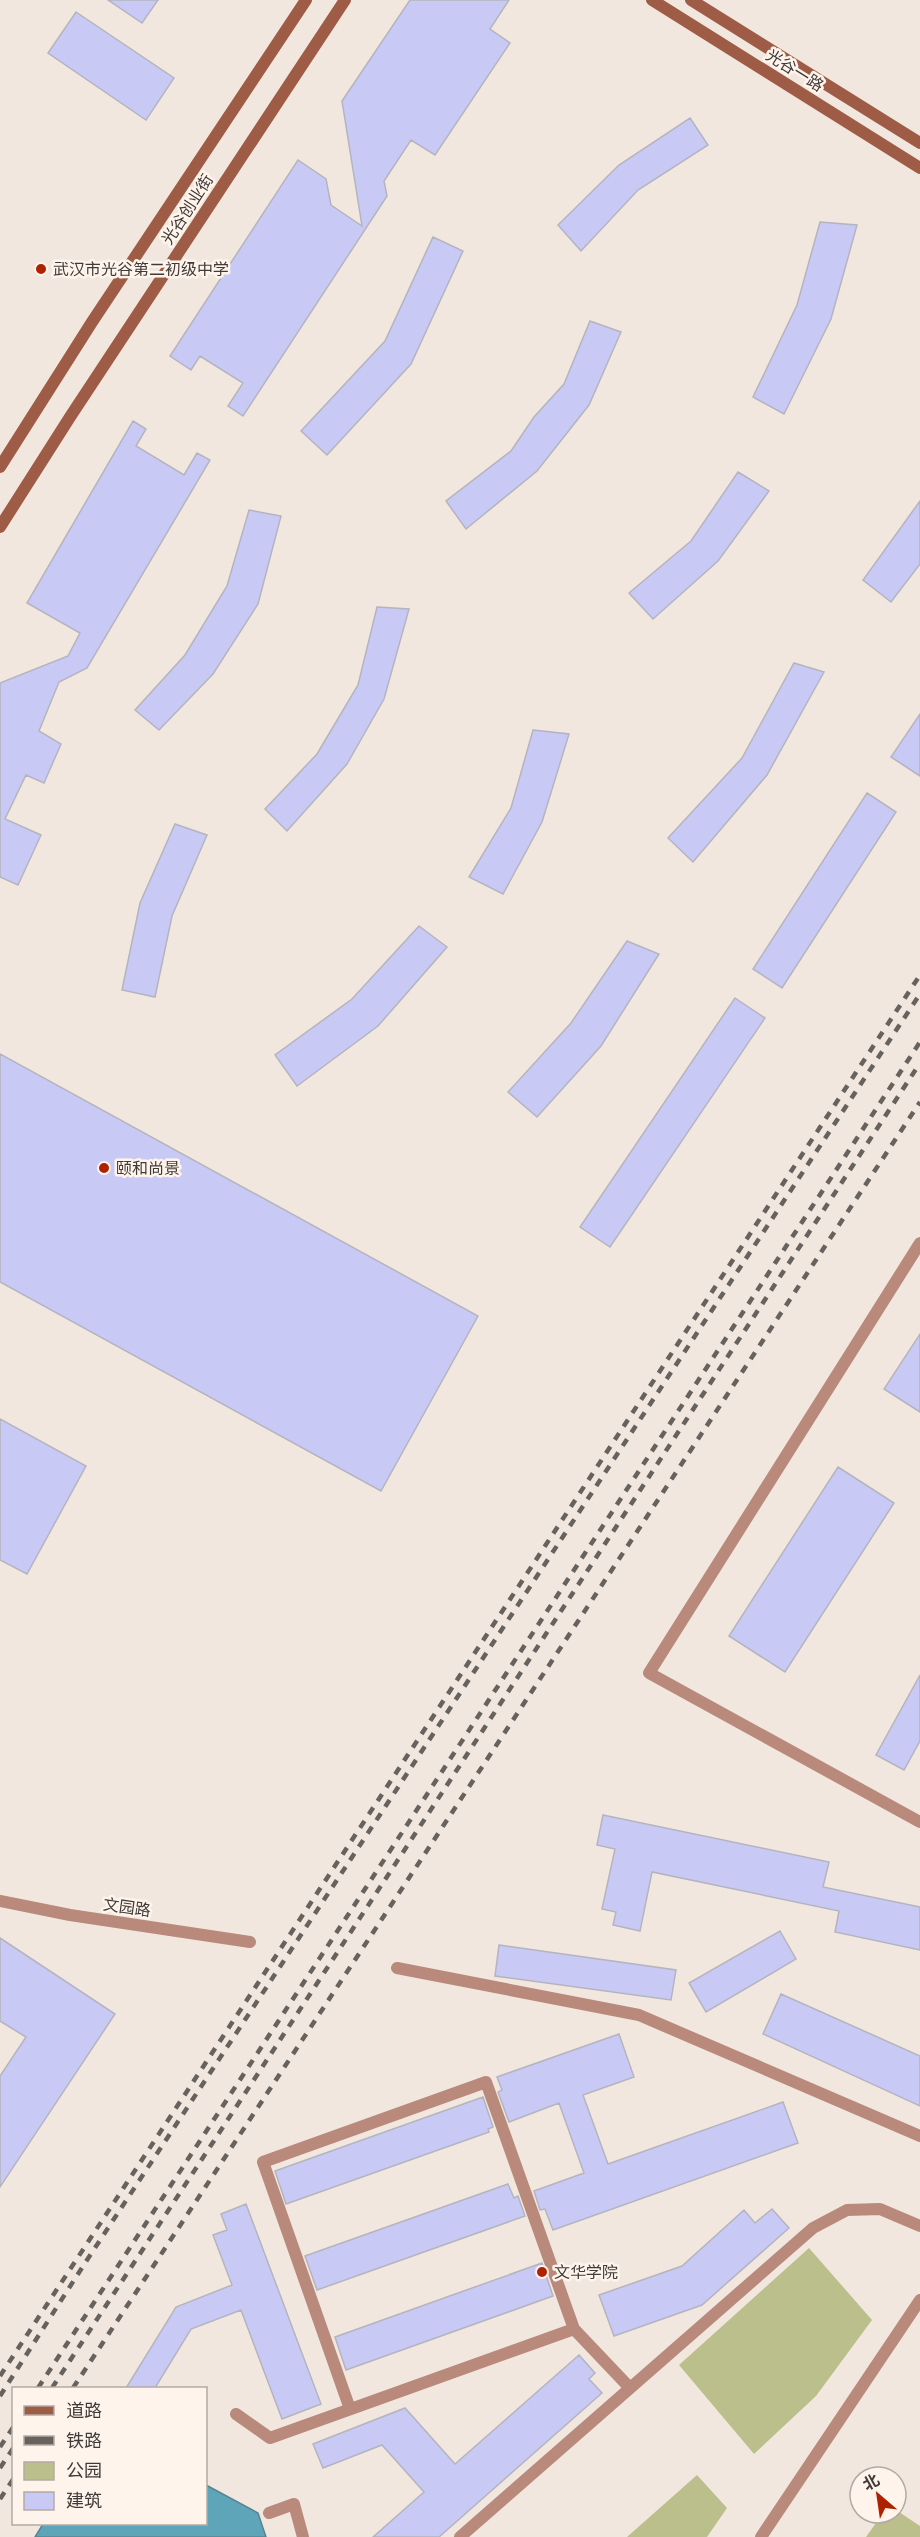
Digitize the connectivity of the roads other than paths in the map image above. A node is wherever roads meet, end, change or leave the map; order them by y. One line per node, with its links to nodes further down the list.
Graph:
1 (306, 0): 7 (main road, 光谷创业街)
2 (345, 0): 8 (main road, 光谷创业街)
3 (652, 0): 6 (main road, 光谷一路)
4 (691, 0): 5 (main road, 光谷一路)
5 (920, 143)
6 (920, 168)
7 (0, 467)
8 (0, 527)
9 (920, 1243): 10 (street)
10 (920, 1822)
11 (0, 1901): 12 (street, 文园路)
12 (250, 1942)
13 (398, 1968): 14 (street)
14 (920, 2136)
15 (920, 2226): 18 (street)
16 (920, 2300): 24 (street)
17 (574, 2329): 18 (street); 19 (street); 19 (street)
18 (630, 2388): 23 (street)
19 (350, 2409): 20 (street)
20 (236, 2414)
21 (269, 2513): 22 (street)
22 (303, 2537)
23 (460, 2537)
24 (761, 2537)

